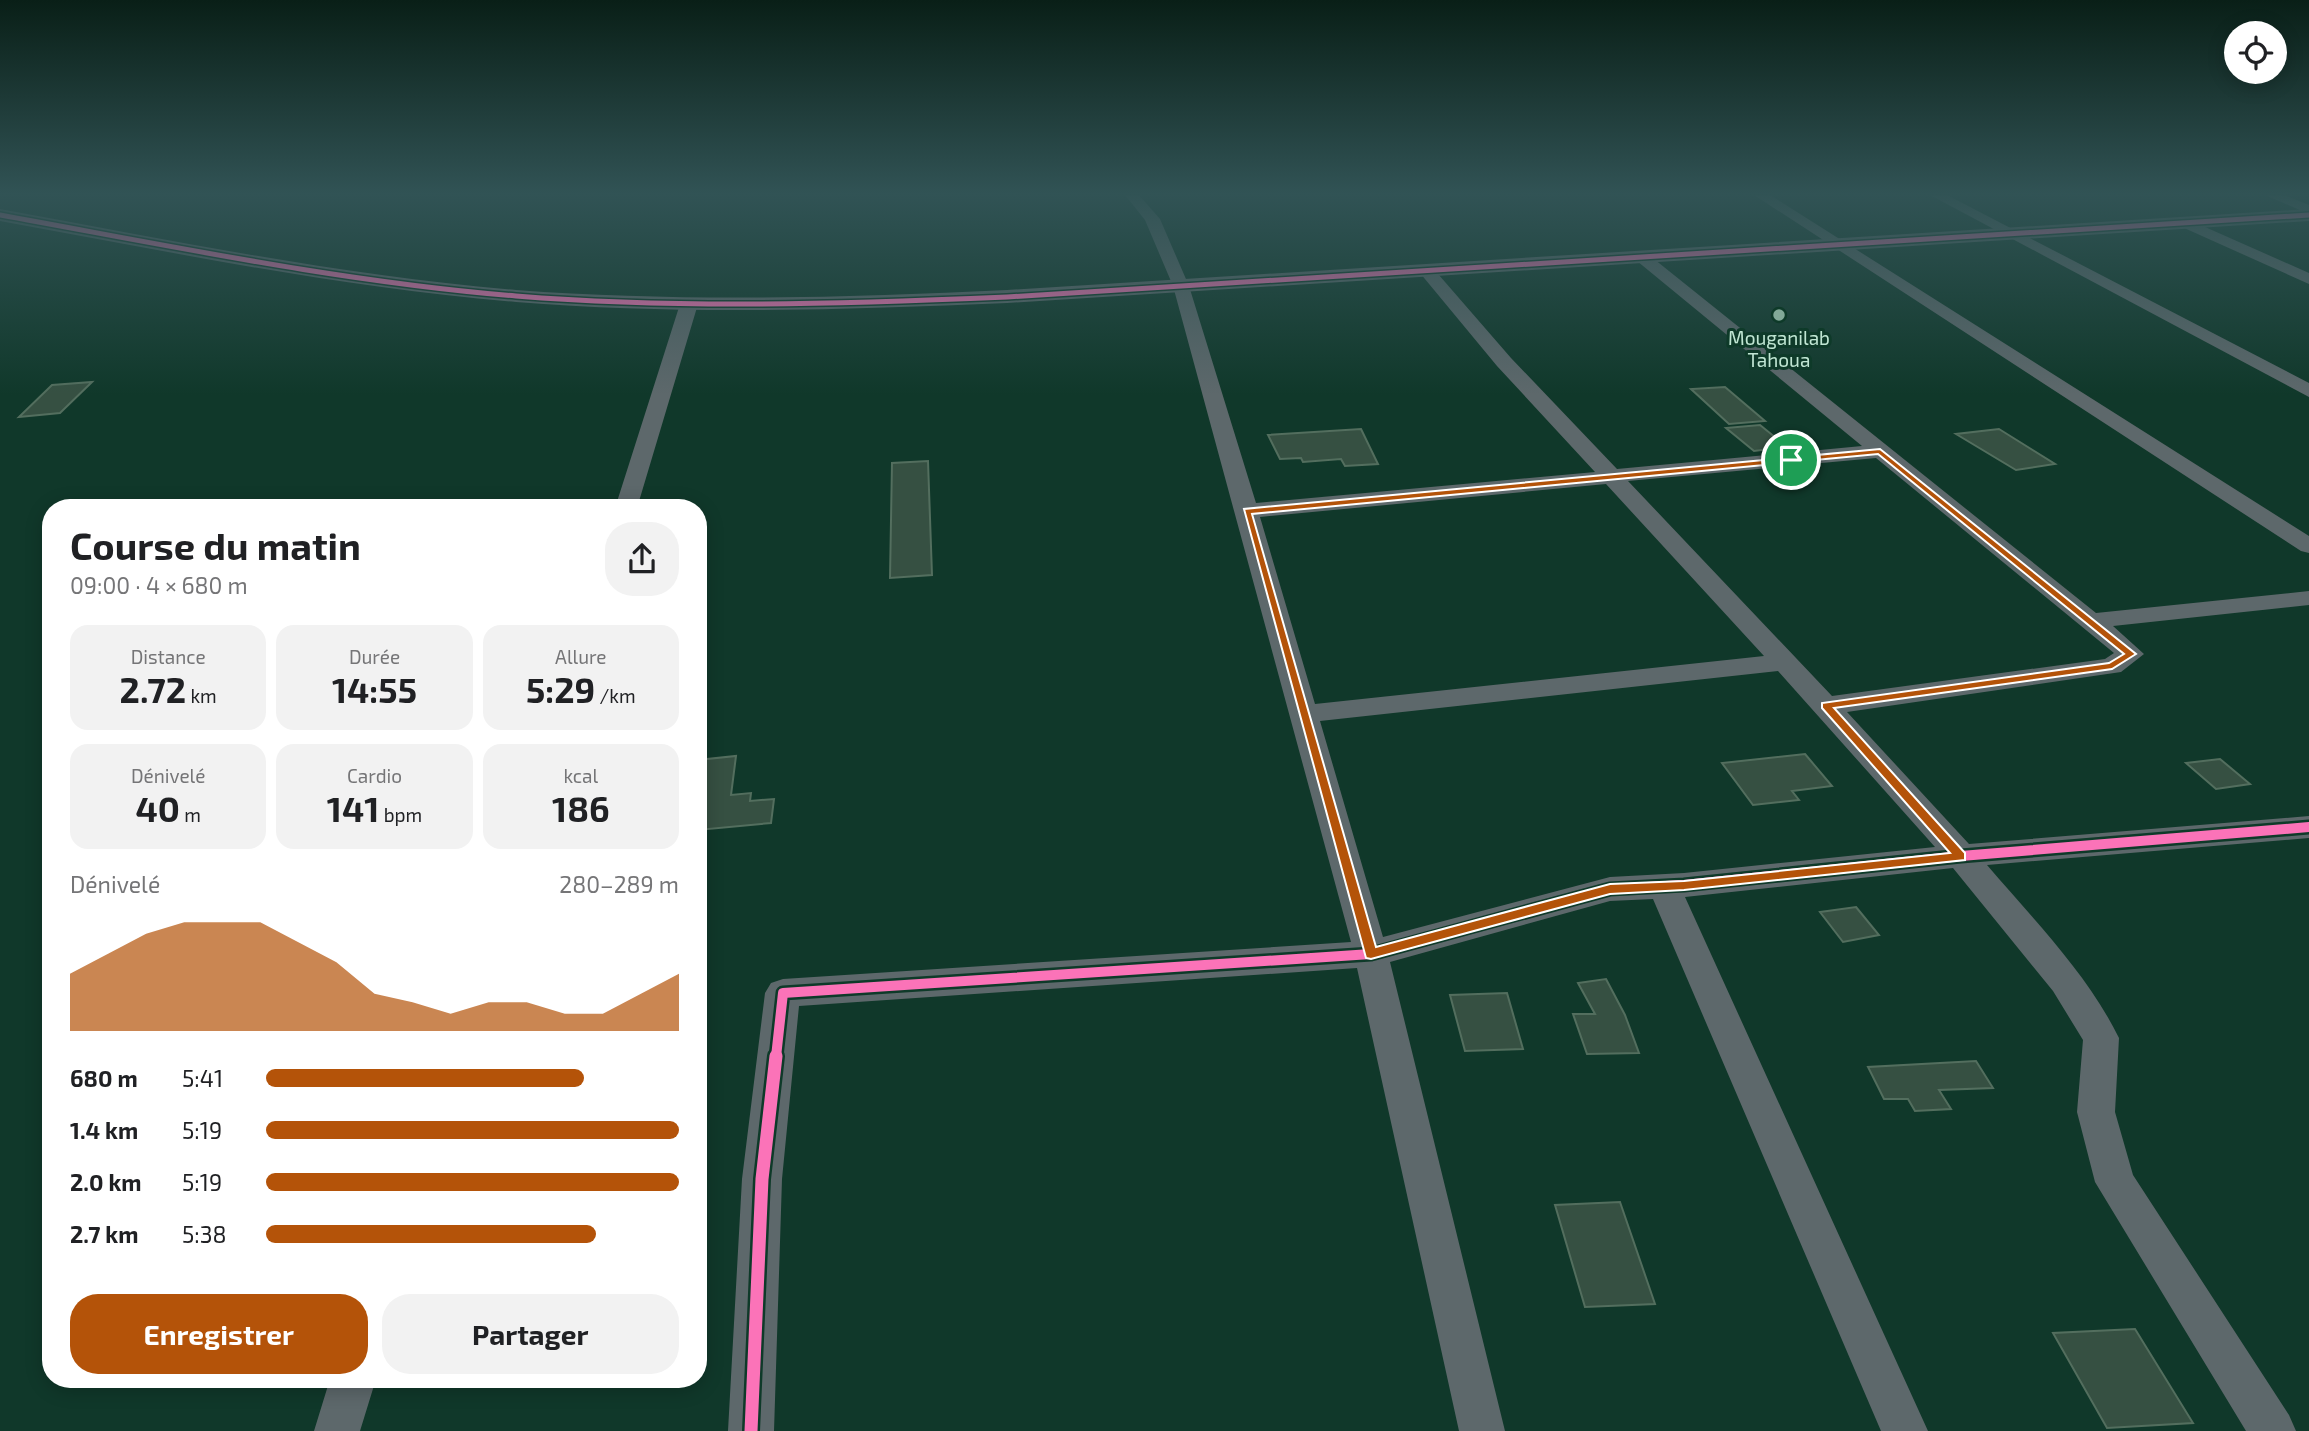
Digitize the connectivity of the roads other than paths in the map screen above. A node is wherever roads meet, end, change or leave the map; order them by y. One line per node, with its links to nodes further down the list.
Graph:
1 (272, 262): 11 (street)
2 (1171, 262): 10 (street)
3 (1575, 262): 8 (street)
4 (1648, 262): 13 (street)
5 (1866, 262): 17 (street)
6 (2063, 262): 12 (street)
7 (2271, 262): 9 (street)
8 (1426, 270): 10 (street); 14 (street)
9 (2309, 279)
10 (1181, 286): 11 (street); 16 (street)
11 (690, 304): 15 (street)
12 (2309, 391)
13 (1880, 451): 14 (street); 19 (street)
14 (1611, 477): 16 (street); 20 (street)
15 (629, 499)
16 (1247, 511): 22 (street)
17 (2309, 546)
18 (2309, 598): 19 (street)
19 (2091, 621): 21 (street)
20 (1784, 662): 21 (street); 22 (street)
21 (1826, 706): 24 (street)
22 (1304, 714): 26 (street)
23 (2309, 827): 24 (street)
24 (1961, 856): 25 (street); 32 (street)
25 (1664, 887): 26 (street); 31 (street)
26 (1371, 954): 29 (street); 30 (street)
27 (350, 1388): 28 (street)
28 (337, 1431)
29 (751, 1431)
30 (1482, 1431)
31 (1905, 1431)
32 (2273, 1431)

